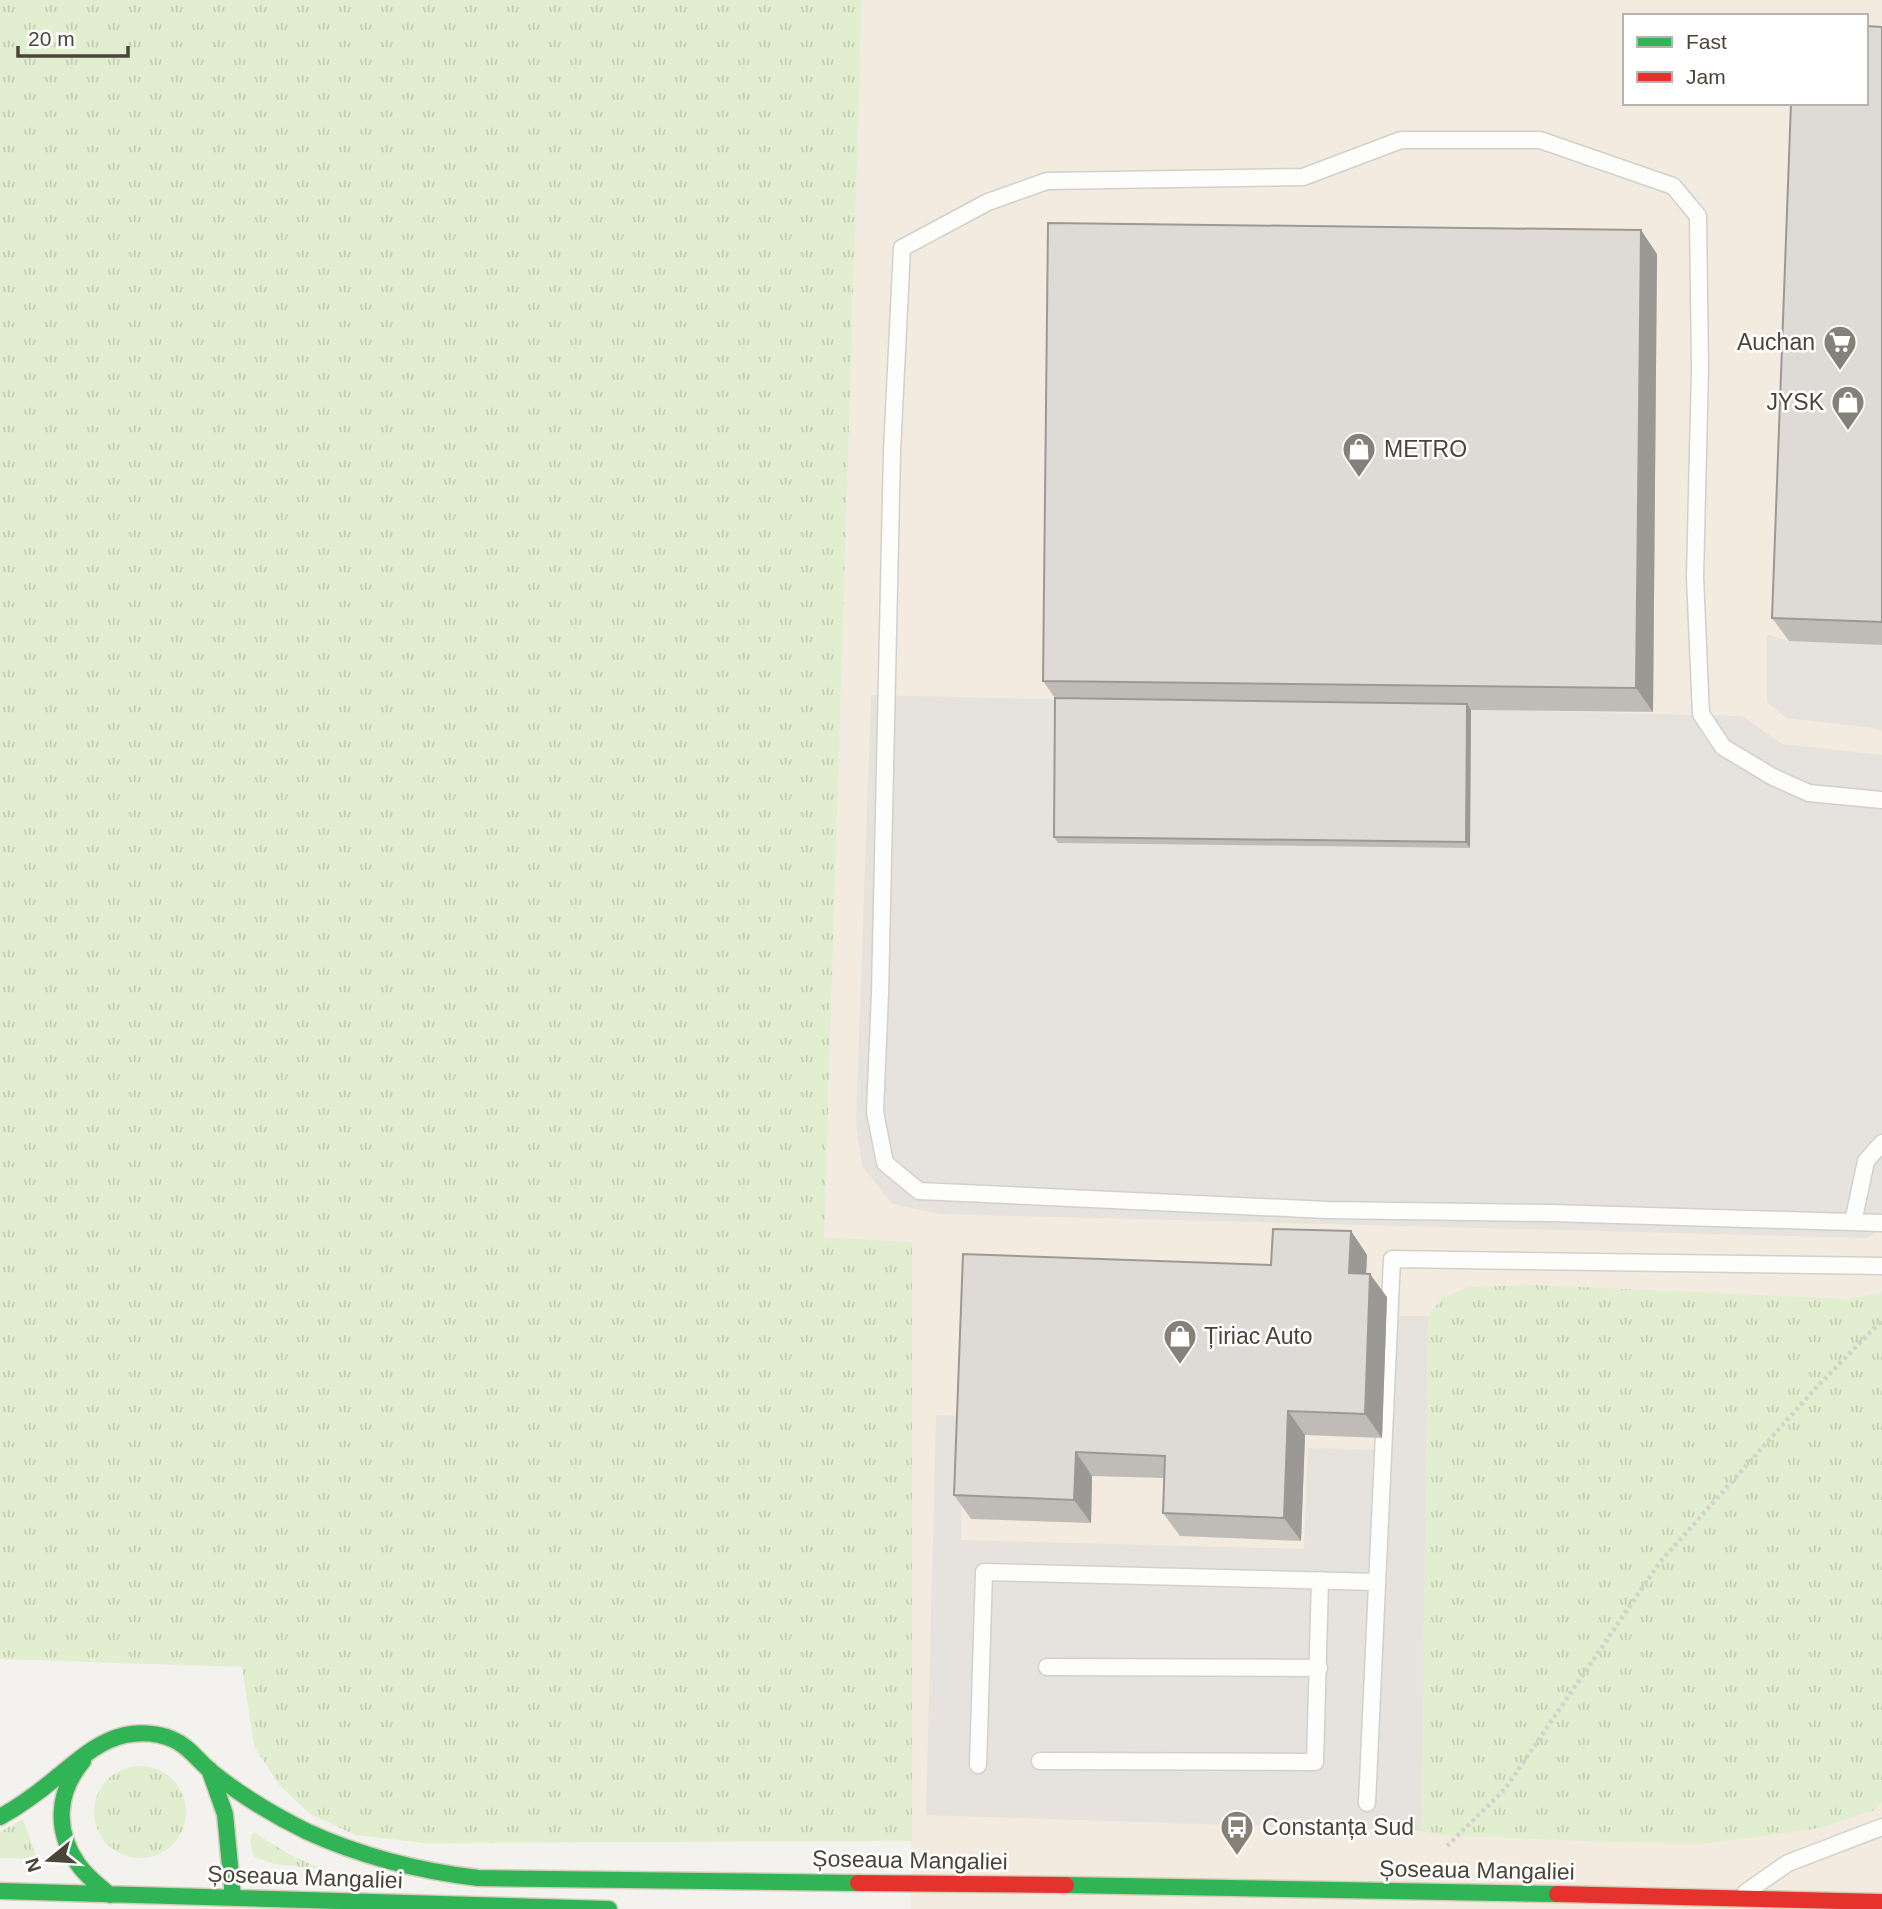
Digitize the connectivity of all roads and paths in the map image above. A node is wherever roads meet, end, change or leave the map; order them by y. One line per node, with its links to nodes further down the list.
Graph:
1 (1882, 800): 3 (lane)
2 (1882, 1143): 3 (lane)
3 (1853, 1222): 4 (lane)
4 (1882, 1223)
5 (1882, 1266): 8 (lane)
6 (1882, 1320): 18 (path)
7 (1321, 1580): 8 (lane); 10 (lane); 13 (lane)
8 (1377, 1582): 15 (lane)
9 (1047, 1667): 10 (lane)
10 (1319, 1668): 12 (lane)
11 (96, 1747): 14 (main road, Șoseaua Mangaliei); 16 (main road, Șoseaua Mangaliei); 21 (main road)
12 (1040, 1761)
13 (978, 1765)
14 (209, 1769): 20 (main road); 22 (main road, Șoseaua Mangaliei)
15 (1367, 1803)
16 (0, 1817)
17 (1882, 1827): 22 (lane)
18 (1447, 1846)
19 (0, 1891): 21 (main road, Șoseaua Mangaliei)
20 (233, 1896): 21 (main road, Șoseaua Mangaliei); 24 (main road, Șoseaua Mangaliei)
21 (116, 1900)
22 (1736, 1900): 23 (main road, Șoseaua Mangaliei)
23 (1882, 1902)
24 (523, 1908): 25 (main road, Șoseaua Mangaliei)
25 (609, 1909)

